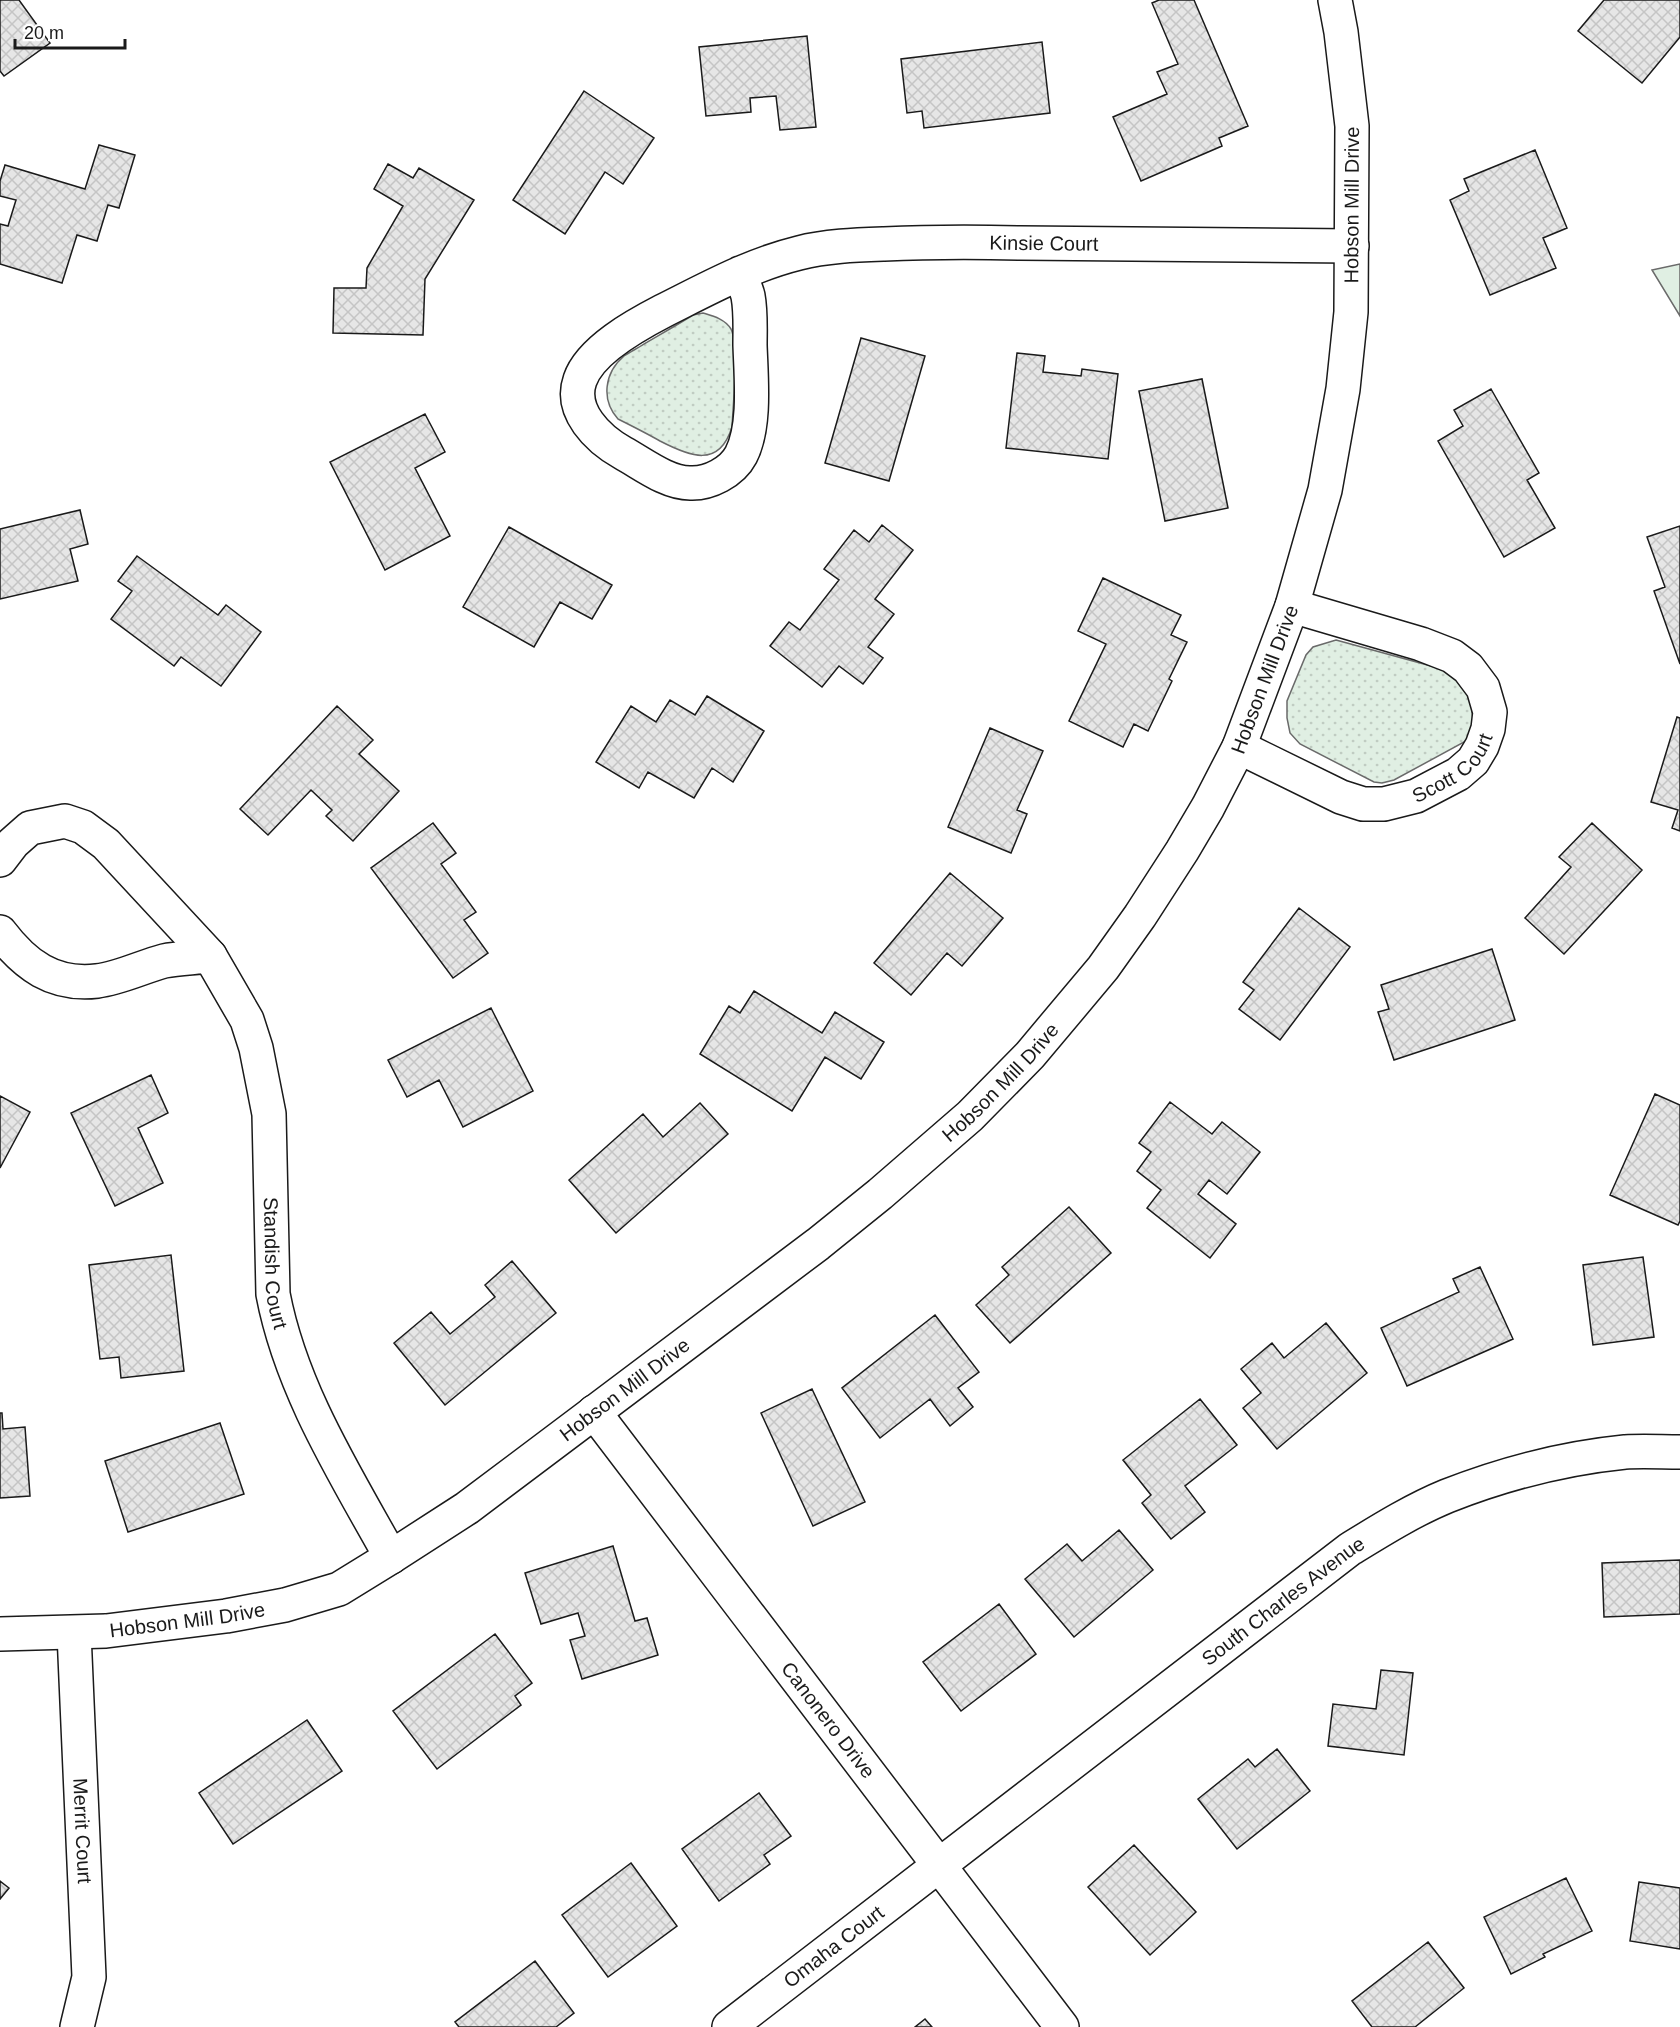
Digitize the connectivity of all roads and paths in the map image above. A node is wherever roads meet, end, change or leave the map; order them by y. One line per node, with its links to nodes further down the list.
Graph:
1 (1335, 0): 2 (street, Hobson Mill Drive)
2 (1352, 246): 3 (street, Kinsie Court); 4 (street, Hobson Mill Drive)
3 (740, 273): 3 (street, Kinsie Court)
4 (1292, 606): 5 (street, Hobson Mill Drive); 5 (street, Scott Court)
5 (1239, 747): 9 (street, Hobson Mill Drive)
6 (0, 860): 8 (street, Standish Court)
7 (0, 932): 8 (street)
8 (210, 956): 11 (street, Standish Court)
9 (594, 1412): 11 (street, Hobson Mill Drive); 14 (street, Canonero Drive)
10 (1680, 1452): 14 (street, South Charles Avenue)
11 (392, 1557): 12 (street, Hobson Mill Drive)
12 (74, 1633): 13 (street, Hobson Mill Drive); 15 (street, Merrit Court)
13 (0, 1634)
14 (939, 1866): 16 (street, Omaha Court); 17 (street, Canonero Drive)
15 (77, 2027)
16 (729, 2027)
17 (1062, 2027)

